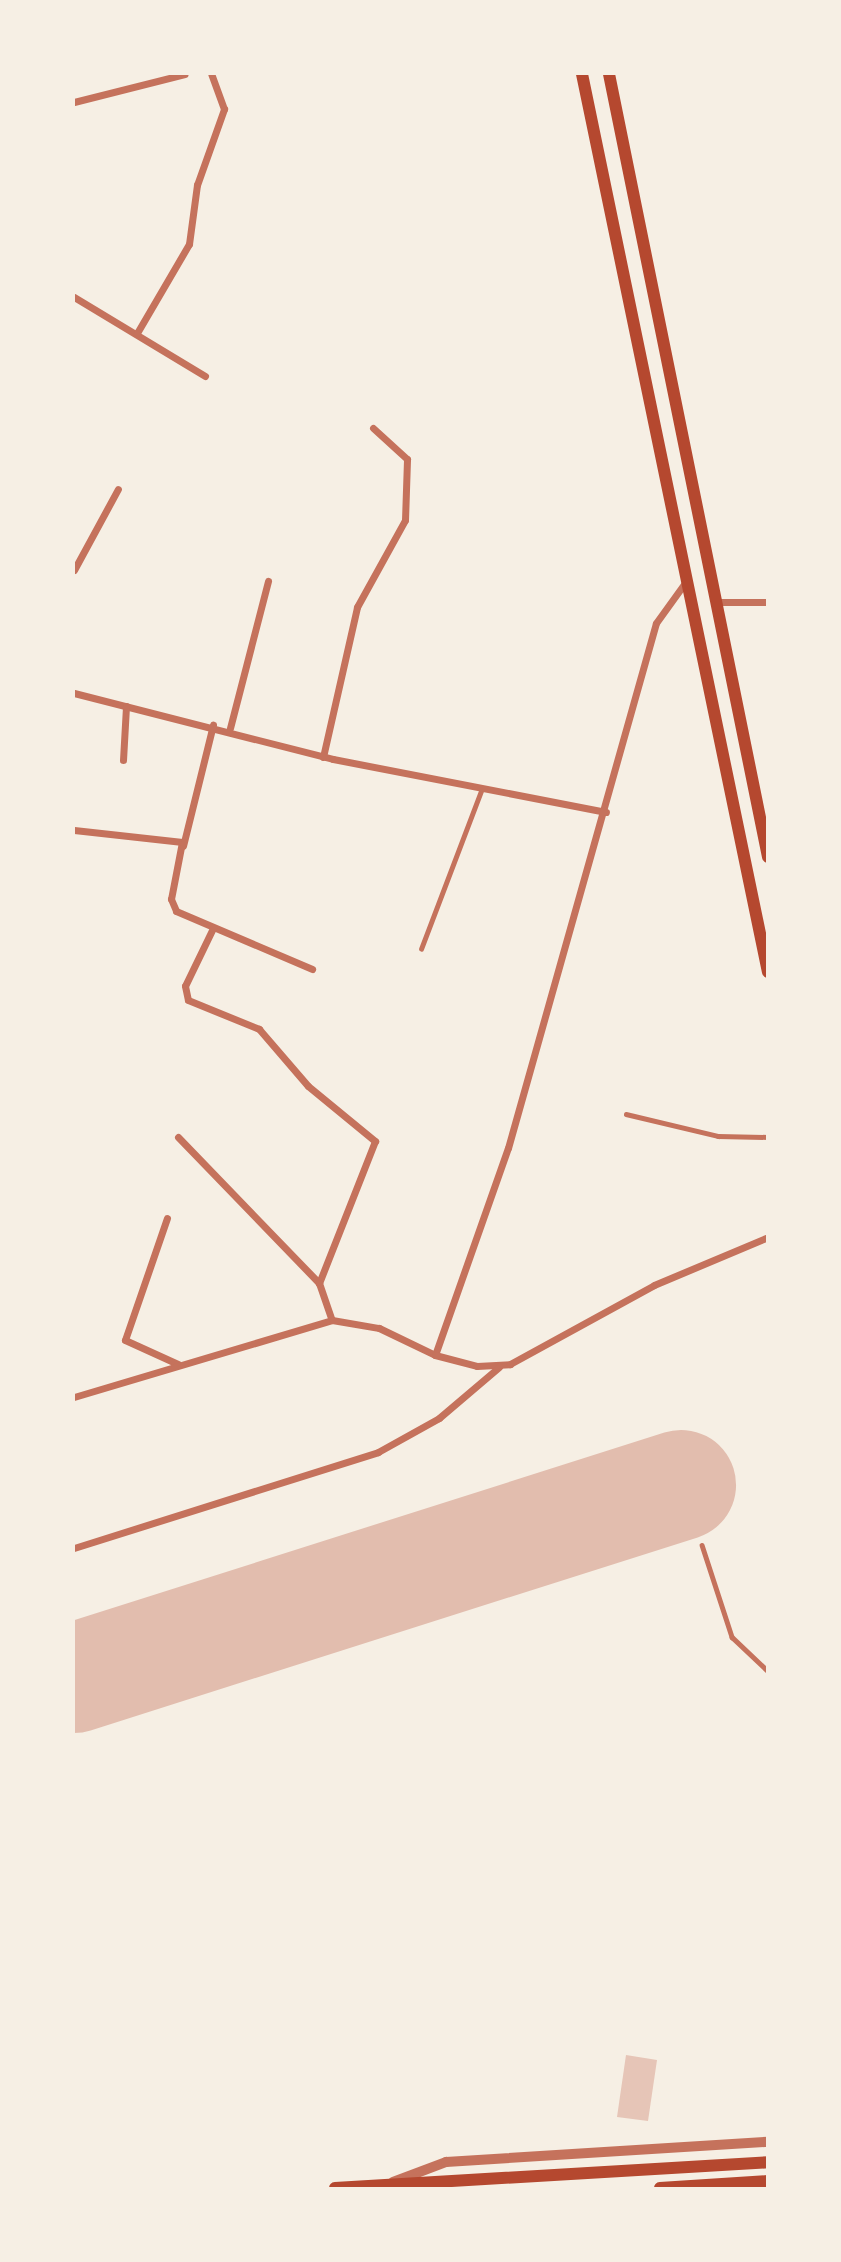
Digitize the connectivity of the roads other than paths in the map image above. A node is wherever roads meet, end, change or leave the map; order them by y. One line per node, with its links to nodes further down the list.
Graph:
1 (185, 74): 5 (street)
2 (211, 74): 7 (street)
3 (582, 74): 12 (main road)
4 (609, 74): 15 (main road)
5 (74, 102)
6 (74, 297): 7 (street)
7 (137, 333): 8 (street)
8 (205, 376)
9 (373, 428): 20 (street)
10 (118, 489): 11 (street)
11 (74, 570)
12 (687, 579): 23 (street); 30 (main road)
13 (268, 581): 19 (street)
14 (768, 602): 15 (street)
15 (717, 603): 26 (main road)
16 (74, 693): 17 (street)
17 (126, 706): 18 (street); 21 (street)
18 (213, 725): 19 (street); 25 (street)
19 (230, 729): 20 (street)
20 (323, 757): 22 (street)
21 (123, 760)
22 (481, 791): 23 (street); 28 (lane)
23 (606, 812): 38 (street)
24 (74, 830): 25 (street)
25 (182, 848): 27 (street)
26 (768, 857)
27 (213, 928): 29 (street); 36 (street)
28 (421, 948)
29 (313, 969)
30 (768, 972)
31 (626, 1114): 33 (lane)
32 (178, 1137): 36 (street)
33 (768, 1137)
34 (167, 1218): 39 (street)
35 (768, 1237): 40 (street)
36 (319, 1283): 37 (street)
37 (332, 1320): 38 (street); 39 (street)
38 (435, 1356): 40 (street)
39 (180, 1365): 41 (street)
40 (499, 1366): 43 (street)
41 (74, 1397)
42 (702, 1545): 44 (lane)
43 (74, 1548)
44 (768, 1671)
45 (768, 2142): 48 (street)
46 (768, 2162): 48 (main road)
47 (768, 2181): 50 (main road)
48 (386, 2185): 49 (main road)
49 (335, 2189)
50 (660, 2189)

